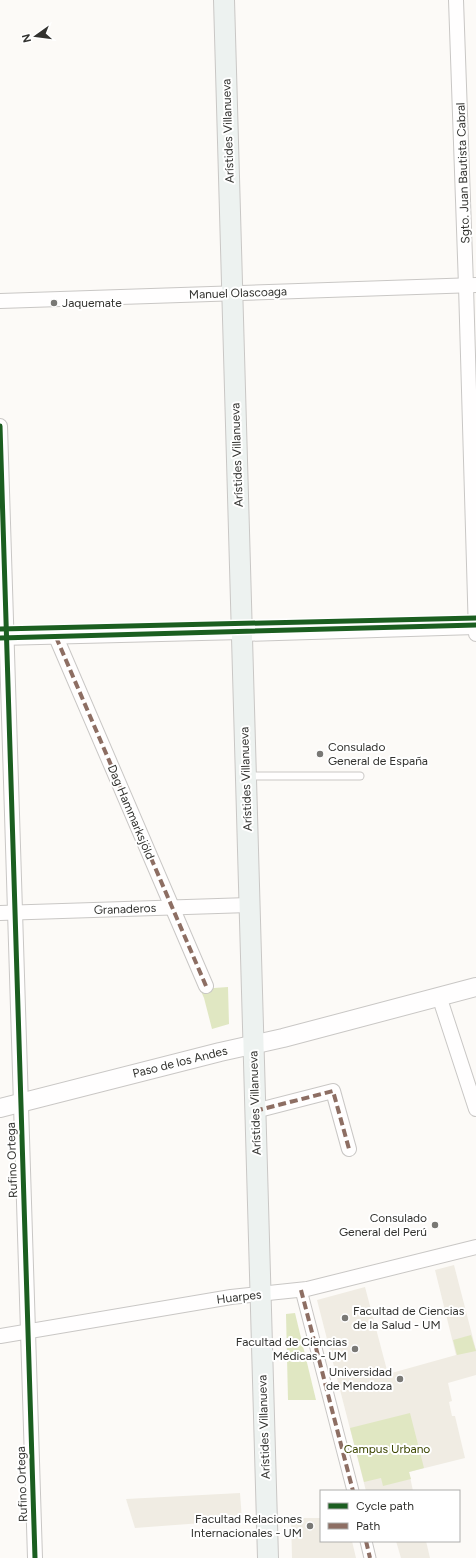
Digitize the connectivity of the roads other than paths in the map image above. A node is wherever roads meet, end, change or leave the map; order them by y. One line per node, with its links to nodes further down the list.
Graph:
1 (224, 0): 4 (main road, Arístides Villanueva)
2 (456, 0): 3 (street, Sgto. Juan Bautista Cabral)
3 (471, 286): 4 (street, Manuel Olascoaga); 7 (street, Sgto. Juan Bautista Cabral)
4 (233, 293): 5 (street, Manuel Olascoaga); 8 (main road, Arístides Villanueva)
5 (0, 301)
6 (0, 426): 11 (street, Rufino Ortega)
7 (476, 625): 8 (street); 9 (street, Sgto. Juan Bautista Cabral)
8 (242, 632): 10 (street); 12 (main road, Arístides Villanueva)
9 (476, 634)
10 (56, 637): 11 (street); 15 (street, Dag Hammarksjöld)
11 (3, 638): 16 (street, Rufino Ortega)
12 (246, 776): 13 (lane); 14 (main road, Arístides Villanueva)
13 (360, 776)
14 (249, 905): 15 (street, Granaderos); 21 (main road, Arístides Villanueva)
15 (172, 908): 16 (street, Granaderos); 18 (street, Dag Hammarksjöld)
16 (14, 912): 17 (street, Granaderos); 22 (street, Rufino Ortega)
17 (0, 913)
18 (206, 986)
19 (476, 987): 20 (street, Paso de los Andes)
20 (439, 996): 21 (street, Paso de los Andes); 24 (street)
21 (253, 1044): 22 (street, Paso de los Andes); 25 (main road, Arístides Villanueva)
22 (20, 1103): 23 (street, Paso de los Andes); 30 (street, Rufino Ortega)
23 (0, 1108)
24 (476, 1109)
25 (255, 1111): 26 (street); 29 (main road, Arístides Villanueva)
26 (350, 1149)
27 (476, 1247): 28 (street, Huarpes)
28 (301, 1290): 29 (street, Huarpes); 32 (street)
29 (260, 1294): 30 (street, Huarpes); 35 (main road, Arístides Villanueva)
30 (27, 1331): 31 (street, Huarpes); 34 (street, Rufino Ortega)
31 (0, 1336)
32 (353, 1490)
33 (366, 1542): 36 (street)
34 (35, 1558)
35 (268, 1558)
36 (370, 1558)

